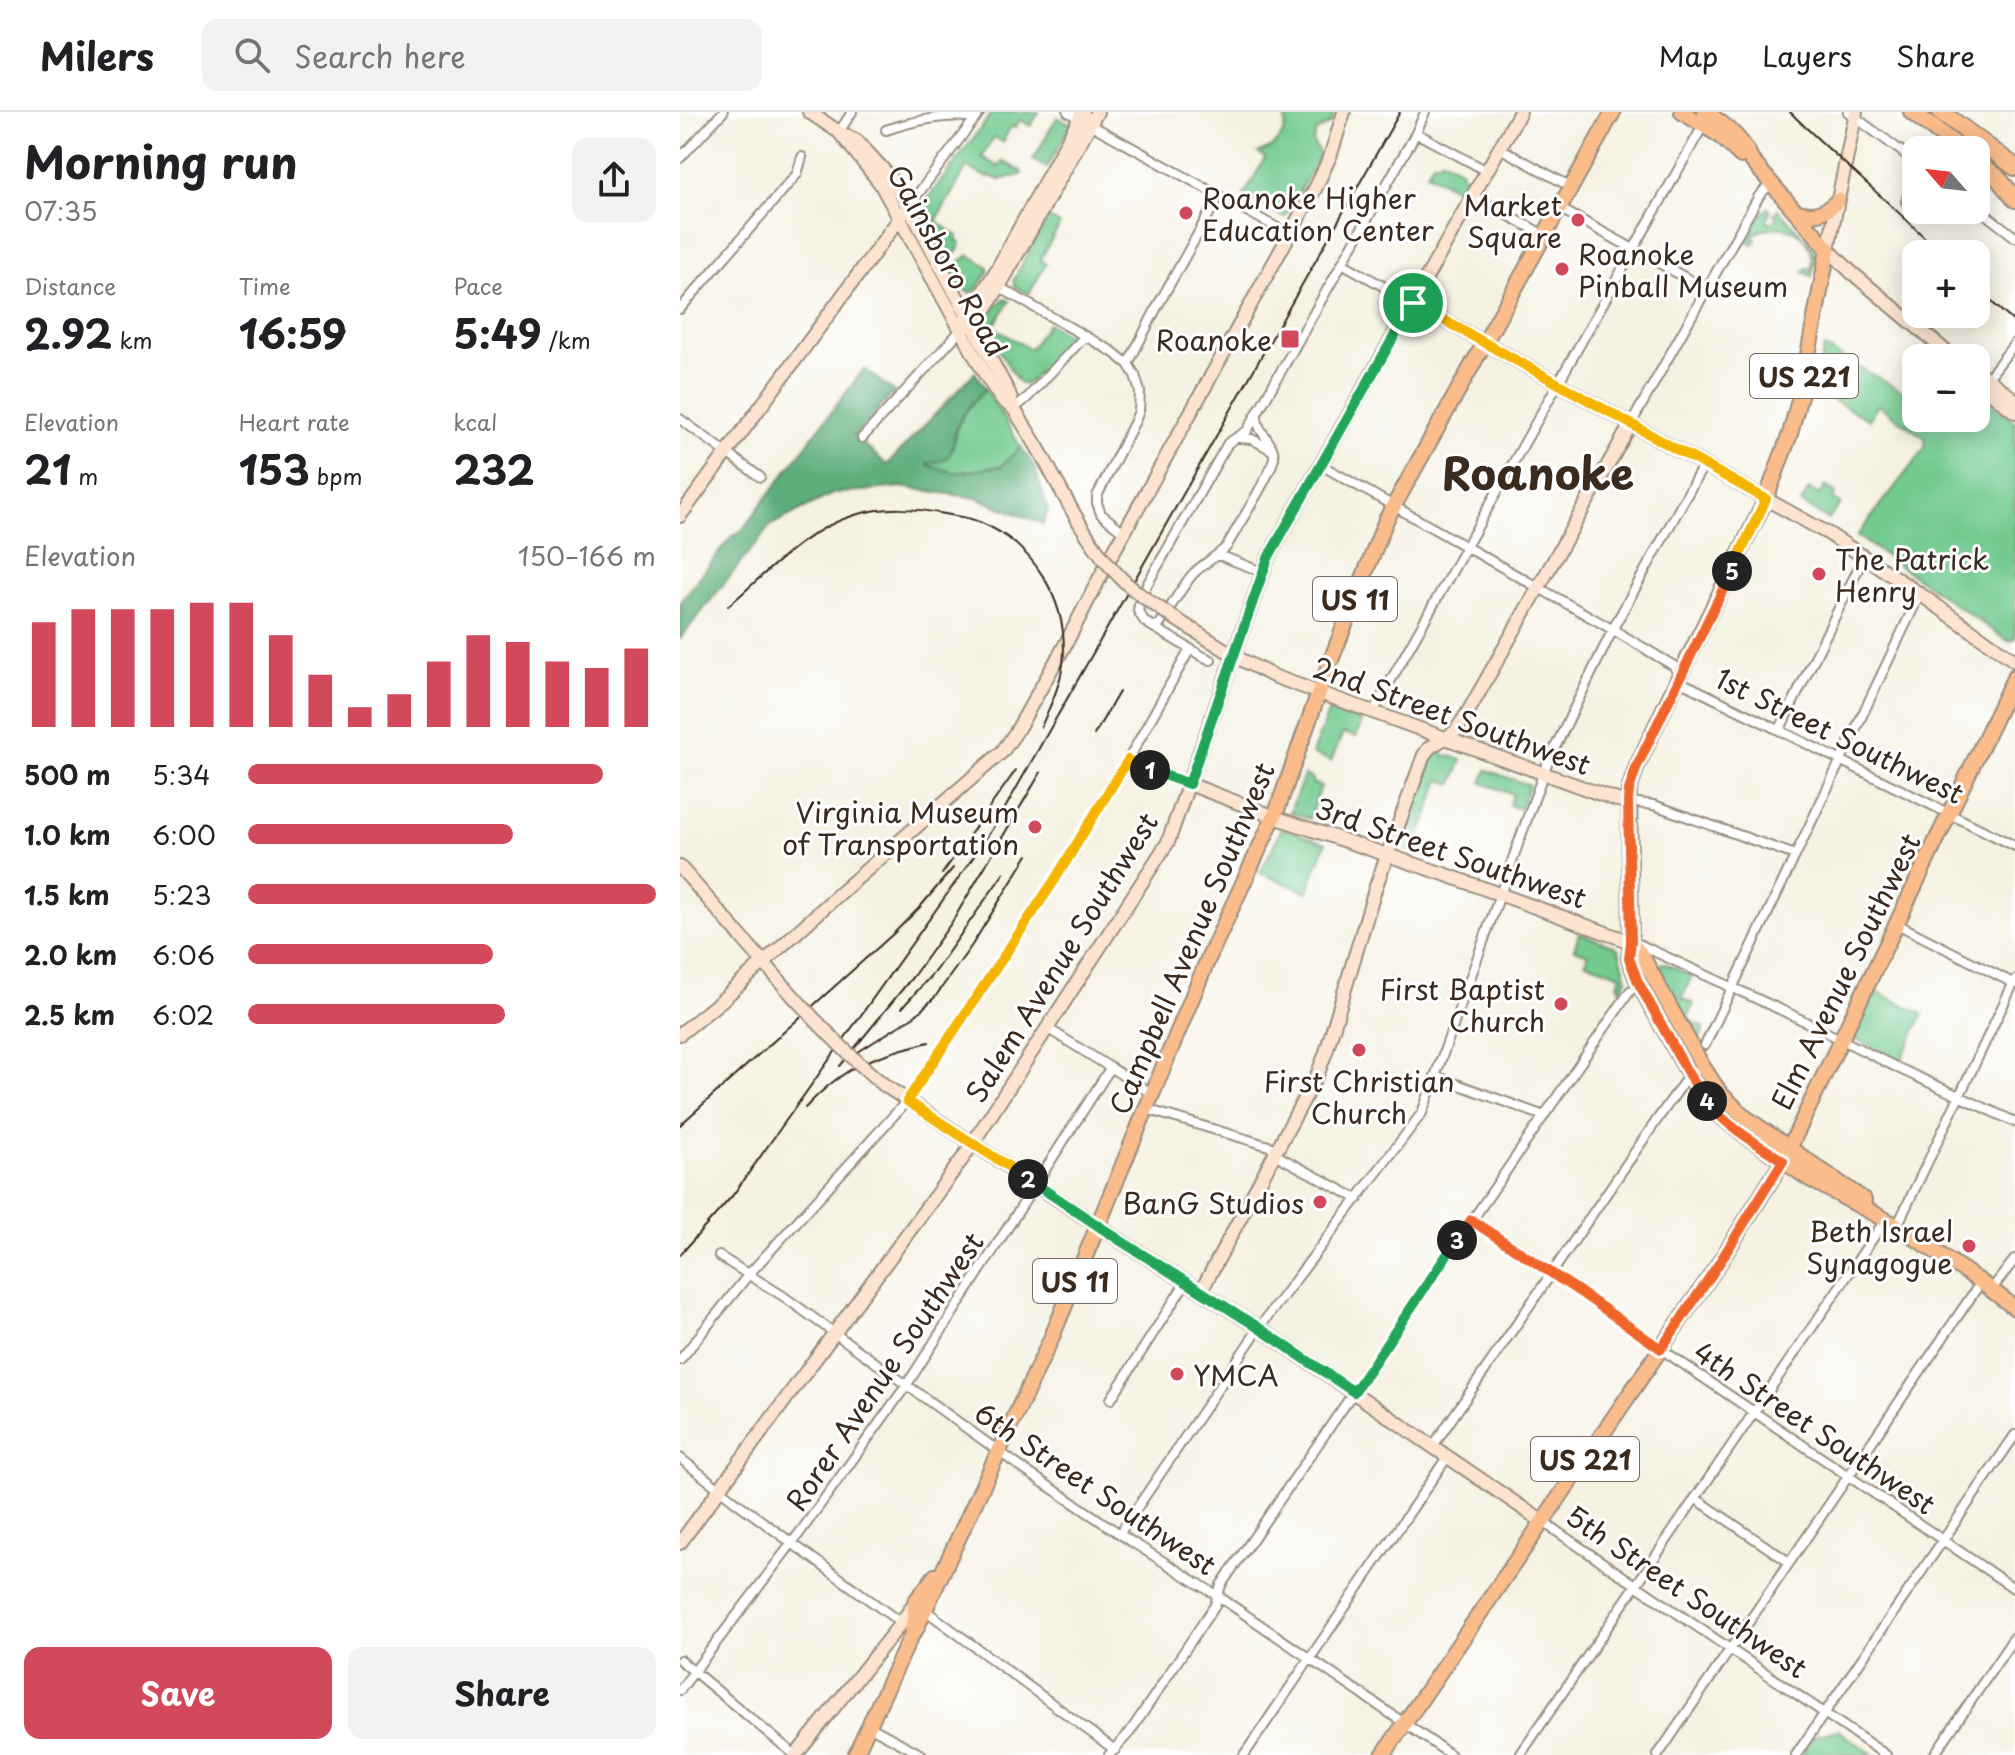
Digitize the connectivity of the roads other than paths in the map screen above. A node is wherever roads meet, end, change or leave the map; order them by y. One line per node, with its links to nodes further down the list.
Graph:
1 (723, 112): 22 (street)
2 (809, 112): 16 (street)
3 (852, 112): 16 (street)
4 (1344, 112): 39 (street)
5 (1425, 112): 17 (street)
6 (1520, 112): 19 (street, Salem Avenue Southwest)
7 (1613, 112): 28 (main road, US 11)
8 (1682, 112): 14 (main road)
9 (1912, 112): 18 (highway)
10 (1941, 112): 23 (highway)
11 (1853, 114): 20 (street); 33 (street)
12 (977, 115): 15 (street); 34 (street)
13 (1084, 116): 30 (street); 45 (street); 49 (street)
14 (1706, 117): 27 (main road); 42 (street)
15 (886, 130)
16 (839, 132): 34 (street, Gainsboro Road); 38 (street, Gainsboro Road)
17 (1416, 133): 24 (street); 44 (street)
18 (1944, 136)
19 (1500, 148): 24 (street, Salem Avenue Southwest); 28 (street)
20 (1902, 154)
21 (802, 157): 48 (street)
22 (680, 158)
23 (2012, 164)
24 (1487, 171): 31 (street, Salem Avenue Southwest)
25 (1990, 172): 26 (highway)
26 (1997, 177): 29 (highway); 32 (highway)
27 (1771, 183): 36 (main road); 46 (street)
28 (1571, 187): 35 (main road, US 11)
29 (2015, 191)
30 (1219, 196): 39 (street); 55 (street)
31 (1473, 196): 40 (street); 47 (street, Salem Avenue Southwest)
32 (2015, 199)
33 (1838, 200): 36 (main road); 43 (street)
34 (908, 207): 38 (street); 49 (street, Gainsboro Road)
35 (1559, 208): 40 (main road, US 11); 42 (street)
36 (1795, 211): 43 (main road)
37 (1990, 218): 41 (street)
38 (899, 219): 50 (street, Gainsboro Road); 68 (street)
39 (1290, 235): 76 (street)
40 (1544, 235): 52 (main road, US 11)
41 (2015, 237)
42 (1634, 249): 46 (street); 57 (street)
43 (1828, 249): 54 (street); 73 (main road, US 221)
44 (1342, 263): 47 (street); 62 (street)
45 (999, 287): 49 (street); 51 (street)
46 (1706, 291): 65 (street)
47 (1413, 303): 52 (street); 71 (street, Salem Avenue Southwest)
48 (680, 309)
49 (970, 319): 50 (street); 61 (street, Gainsboro Road)
50 (960, 331): 61 (street, Gainsboro Road); 66 (street)
51 (1085, 336): 55 (street); 61 (street)
52 (1484, 342): 57 (street); 74 (main road, Campbell Avenue Southwest / US 11)
53 (2015, 343): 56 (street)
54 (1937, 344)
55 (1128, 364): 76 (street)
56 (1990, 373)
57 (1559, 384): 65 (street); 77 (street)
58 (1990, 386): 60 (street)
59 (1990, 389): 63 (street)
60 (2015, 400)
61 (1014, 409): 86 (street, Gainsboro Road, bridge)
62 (1257, 412): 67 (street); 69 (street)
63 (2015, 412)
64 (680, 419): 68 (street)
65 (1631, 424): 70 (street); 81 (street)
66 (862, 438)
67 (1238, 438): 69 (street); 83 (street)
68 (726, 453): 72 (street); 75 (street)
69 (1273, 453): 78 (street)
70 (1704, 464): 73 (street); 84 (street)
71 (1321, 465): 74 (street, 1st Street Southwest); 80 (street, Salem Avenue Southwest)
72 (760, 477)
73 (1766, 499): 79 (street); 90 (main road, US 221)
74 (1393, 506): 77 (street, 1st Street Southwest); 91 (main road, Campbell Avenue Southwest / US 11)
75 (680, 516)
76 (1125, 533): 109 (street)
77 (1467, 547): 81 (street, 1st Street Southwest); 92 (street)
78 (1219, 555): 80 (street); 83 (street)
79 (1864, 557): 82 (street); 93 (street)
80 (1262, 572): 86 (street, Salem Avenue Southwest)
81 (1539, 587): 84 (street, 1st Street Southwest); 94 (street)
82 (1920, 594): 88 (street); 96 (street)
83 (1153, 627): 85 (street)
84 (1613, 629): 90 (street, 1st Street Southwest); 97 (street)
85 (1190, 649): 87 (street); 95 (street)
86 (1233, 655): 91 (street, 2nd Street Southwest); 98 (street, Salem Avenue Southwest)
87 (1211, 660)
88 (2015, 661)
89 (2015, 676): 100 (main road, Elm Avenue Southwest)
90 (1679, 677): 93 (street, 1st Street Southwest); 99 (main road, US 221)
91 (1319, 693): 92 (street, 2nd Street Southwest); 101 (main road, Campbell Avenue Southwest / US 11)
92 (1373, 712): 94 (street, 2nd Street Southwest)
93 (1780, 729): 96 (street, 1st Street Southwest)
94 (1444, 739): 97 (street, 2nd Street Southwest); 103 (street)
95 (1128, 760): 98 (street, 3rd Street Southwest); 123 (street)
96 (1840, 760): 100 (street, 1st Street Southwest); 104 (street)
97 (1543, 775): 99 (street, 2nd Street Southwest); 106 (street)
98 (1189, 784): 101 (street, 3rd Street Southwest); 113 (street, Salem Avenue Southwest)
99 (1628, 802): 104 (street, 2nd Street Southwest); 108 (main road, US 221)
100 (1950, 814): 102 (street, 1st Street Southwest); 107 (main road, Elm Avenue Southwest)
101 (1274, 816): 103 (street, 3rd Street Southwest); 121 (main road, Campbell Avenue Southwest / US 11)
102 (2015, 846)
103 (1387, 855): 106 (street, 3rd Street Southwest); 128 (street)
104 (1795, 855): 111 (street)
105 (683, 875): 109 (street, 5th Street Southwest)
106 (1500, 894): 108 (street, 3rd Street Southwest); 120 (street)
107 (1897, 924): 110 (street); 115 (main road, Elm Avenue Southwest)
108 (1631, 942): 111 (street, 3rd Street Southwest); 118 (main road); 119 (main road, US 221)
109 (764, 963): 114 (street); 123 (street, 5th Street Southwest, bridge)
110 (2014, 983): 122 (street)
111 (1732, 987): 115 (street, 3rd Street Southwest); 116 (street)
112 (1630, 991): 125 (street)
113 (1047, 1028): 117 (street); 127 (street, Salem Avenue Southwest)
114 (680, 1034)
115 (1841, 1039): 122 (street, 3rd Street Southwest); 129 (main road, Elm Avenue Southwest)
116 (1705, 1045)
117 (1111, 1067): 121 (street); 130 (street, Rorer Avenue Southwest)
118 (1703, 1067): 119 (street); 129 (main road)
119 (1689, 1075): 129 (main road, US 221); 138 (street)
120 (1435, 1076): 125 (street); 131 (street)
121 (1151, 1093): 124 (main road, Campbell Avenue Southwest / US 11)
122 (1960, 1095): 126 (street, 3rd Street Southwest); 133 (street)
123 (907, 1101): 127 (street, 5th Street Southwest); 137 (street)
124 (1145, 1108): 128 (street); 134 (main road, Campbell Avenue Southwest / US 11)
125 (1544, 1116): 132 (street)
126 (2015, 1122)
127 (973, 1144): 130 (street, 5th Street Southwest); 144 (street, Salem Avenue Southwest)
128 (1277, 1152): 131 (street); 141 (street)
129 (1786, 1154): 133 (main road); 145 (main road, Elm Avenue Southwest / US 221)
130 (1036, 1184): 134 (street, 5th Street Southwest); 147 (street, Rorer Avenue Southwest)
131 (1358, 1199): 143 (street)
132 (1471, 1220): 138 (street, 4th Street Southwest); 148 (street)
133 (1891, 1222): 140 (main road); 150 (street)
134 (1097, 1225): 139 (street, 5th Street Southwest); 153 (main road, Campbell Avenue Southwest / US 11)
135 (719, 1256): 137 (street, 6th Street Southwest)
136 (2015, 1259): 140 (street)
137 (749, 1274): 144 (street, 6th Street Southwest); 146 (street)
138 (1552, 1274): 145 (street, 4th Street Southwest); 152 (street)
139 (1186, 1282): 141 (street, 5th Street Southwest); 149 (street)
140 (1986, 1286): 142 (main road); 156 (street)
141 (1201, 1291): 143 (street, 5th Street Southwest)
142 (2015, 1308)
143 (1259, 1328): 148 (street, 5th Street Southwest); 160 (street)
144 (835, 1334): 147 (street, 6th Street Southwest); 157 (street, Salem Avenue Southwest)
145 (1661, 1349): 150 (street, 4th Street Southwest); 159 (main road, Elm Avenue Southwest / US 221)
146 (680, 1360)
147 (906, 1386): 153 (street, 6th Street Southwest); 163 (street, Rorer Avenue Southwest)
148 (1354, 1392): 152 (street, 5th Street Southwest); 167 (street)
149 (1111, 1399)
150 (1755, 1411): 156 (street, 4th Street Southwest); 158 (street)
151 (2015, 1435): 161 (street)
152 (1433, 1446): 154 (street, 5th Street Southwest)
153 (1000, 1452): 160 (street, 6th Street Southwest); 168 (main road, Campbell Avenue Southwest / US 11)
154 (1448, 1456): 159 (street, 5th Street Southwest); 172 (street)
155 (680, 1458): 157 (street)
156 (1850, 1476): 161 (street, 4th Street Southwest); 164 (street)
157 (720, 1490): 162 (street, Salem Avenue Southwest); 163 (street)
158 (1695, 1498): 164 (street); 165 (street)
159 (1543, 1522): 165 (street, 5th Street Southwest); 177 (main road, Elm Avenue Southwest / US 221)
160 (1120, 1533): 167 (street, 6th Street Southwest)
161 (1943, 1540): 166 (street, 4th Street Southwest); 176 (street)
162 (680, 1543)
163 (792, 1543): 169 (street); 174 (street, Rorer Avenue Southwest)
164 (1789, 1562): 171 (street)
165 (1636, 1586): 171 (street, 5th Street Southwest); 186 (street)
166 (2015, 1589)
167 (1218, 1596): 172 (street, 6th Street Southwest); 179 (street)
168 (918, 1609): 169 (street); 178 (main road, Campbell Avenue Southwest / US 11); 179 (street)
169 (901, 1623): 180 (street)
170 (2015, 1636): 190 (street)
171 (1730, 1649): 176 (street, 5th Street Southwest); 187 (street)
172 (1309, 1659): 177 (street, 6th Street Southwest); 183 (street)
173 (680, 1660): 174 (street)
174 (695, 1672): 175 (street, Rorer Avenue Southwest); 180 (street)
175 (680, 1690)
176 (1824, 1712): 188 (street); 189 (street, 5th Street Southwest)
177 (1404, 1724): 184 (main road, Elm Avenue Southwest / US 221); 185 (street, 6th Street Southwest)
178 (869, 1726): 181 (main road, Campbell Avenue Southwest / US 11); 182 (street)
179 (1112, 1752)
180 (796, 1755)
181 (855, 1755)
182 (922, 1755)
183 (1244, 1755)
184 (1383, 1755)
185 (1451, 1755)
186 (1520, 1755)
187 (1658, 1755)
188 (1796, 1755)
189 (1886, 1755)
190 (1934, 1755)

